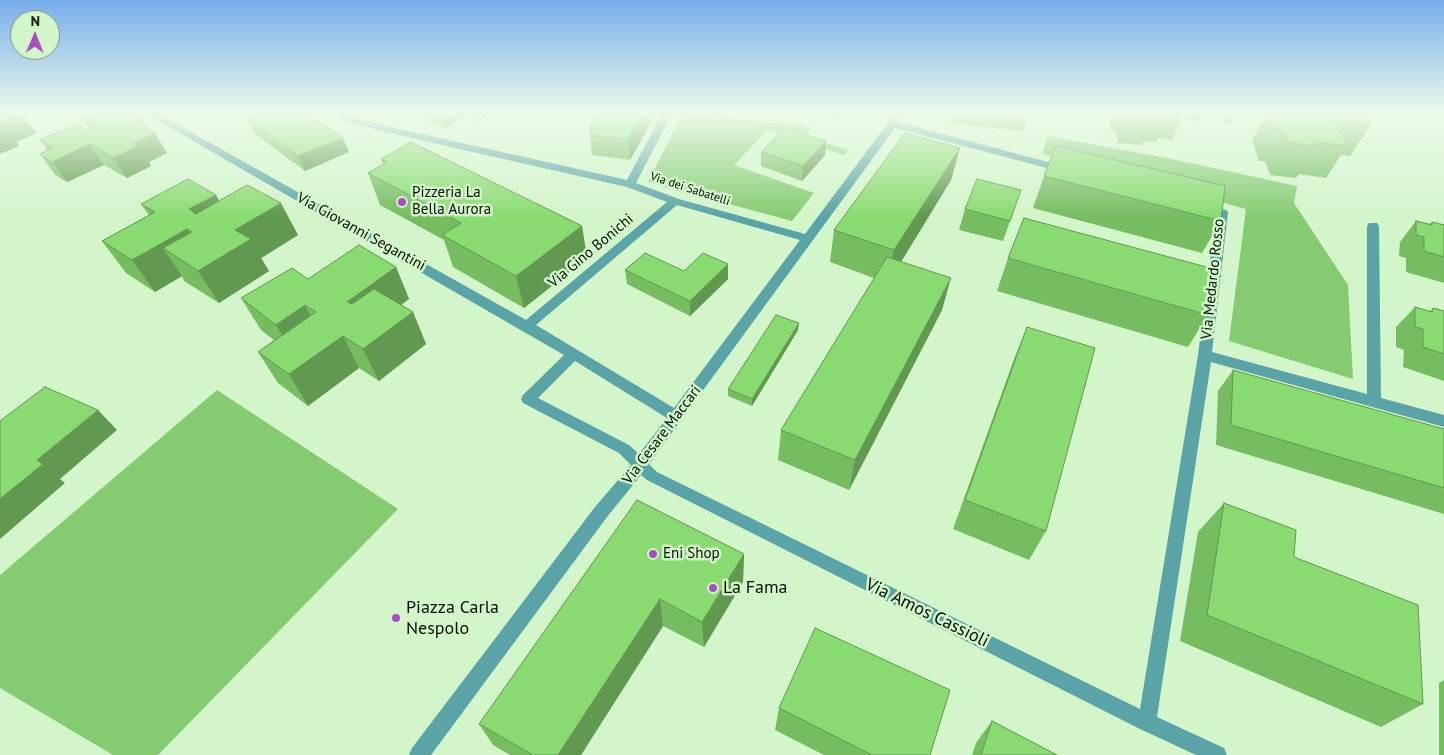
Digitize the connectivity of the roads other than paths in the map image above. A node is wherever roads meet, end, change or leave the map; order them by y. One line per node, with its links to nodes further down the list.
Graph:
1 (210, 147): 12 (street, Via Giovanni Segantini)
2 (466, 147): 7 (street, Via dei Sabatelli)
3 (649, 147): 7 (street)
4 (876, 147): 11 (street, Via Cesare Maccari)
5 (981, 147): 6 (street)
6 (1078, 173)
7 (630, 184): 8 (street, Via dei Sabatelli)
8 (675, 200): 11 (street, Via dei Sabatelli); 12 (street, Via Gino Bonichi)
9 (1202, 207): 14 (street, Via Medardo Rosso)
10 (1373, 226): 15 (street)
11 (809, 239): 16 (street, Via Cesare Maccari)
12 (527, 326): 13 (street, Via Giovanni Segantini)
13 (573, 355): 16 (street, Via Giovanni Segantini); 18 (street)
14 (1205, 355): 15 (street, Via Medardo Rosso); 19 (street, Via Medardo Rosso)
15 (1374, 402): 17 (street, Via Medardo Rosso)
16 (675, 416): 18 (street, Via Cesare Maccari)
17 (1444, 421)
18 (640, 465): 19 (street, Via Amos Cassioli); 20 (street, Via Cesare Maccari)
19 (1147, 722): 21 (street, Via Amos Cassioli)
20 (419, 755)
21 (1217, 755)

